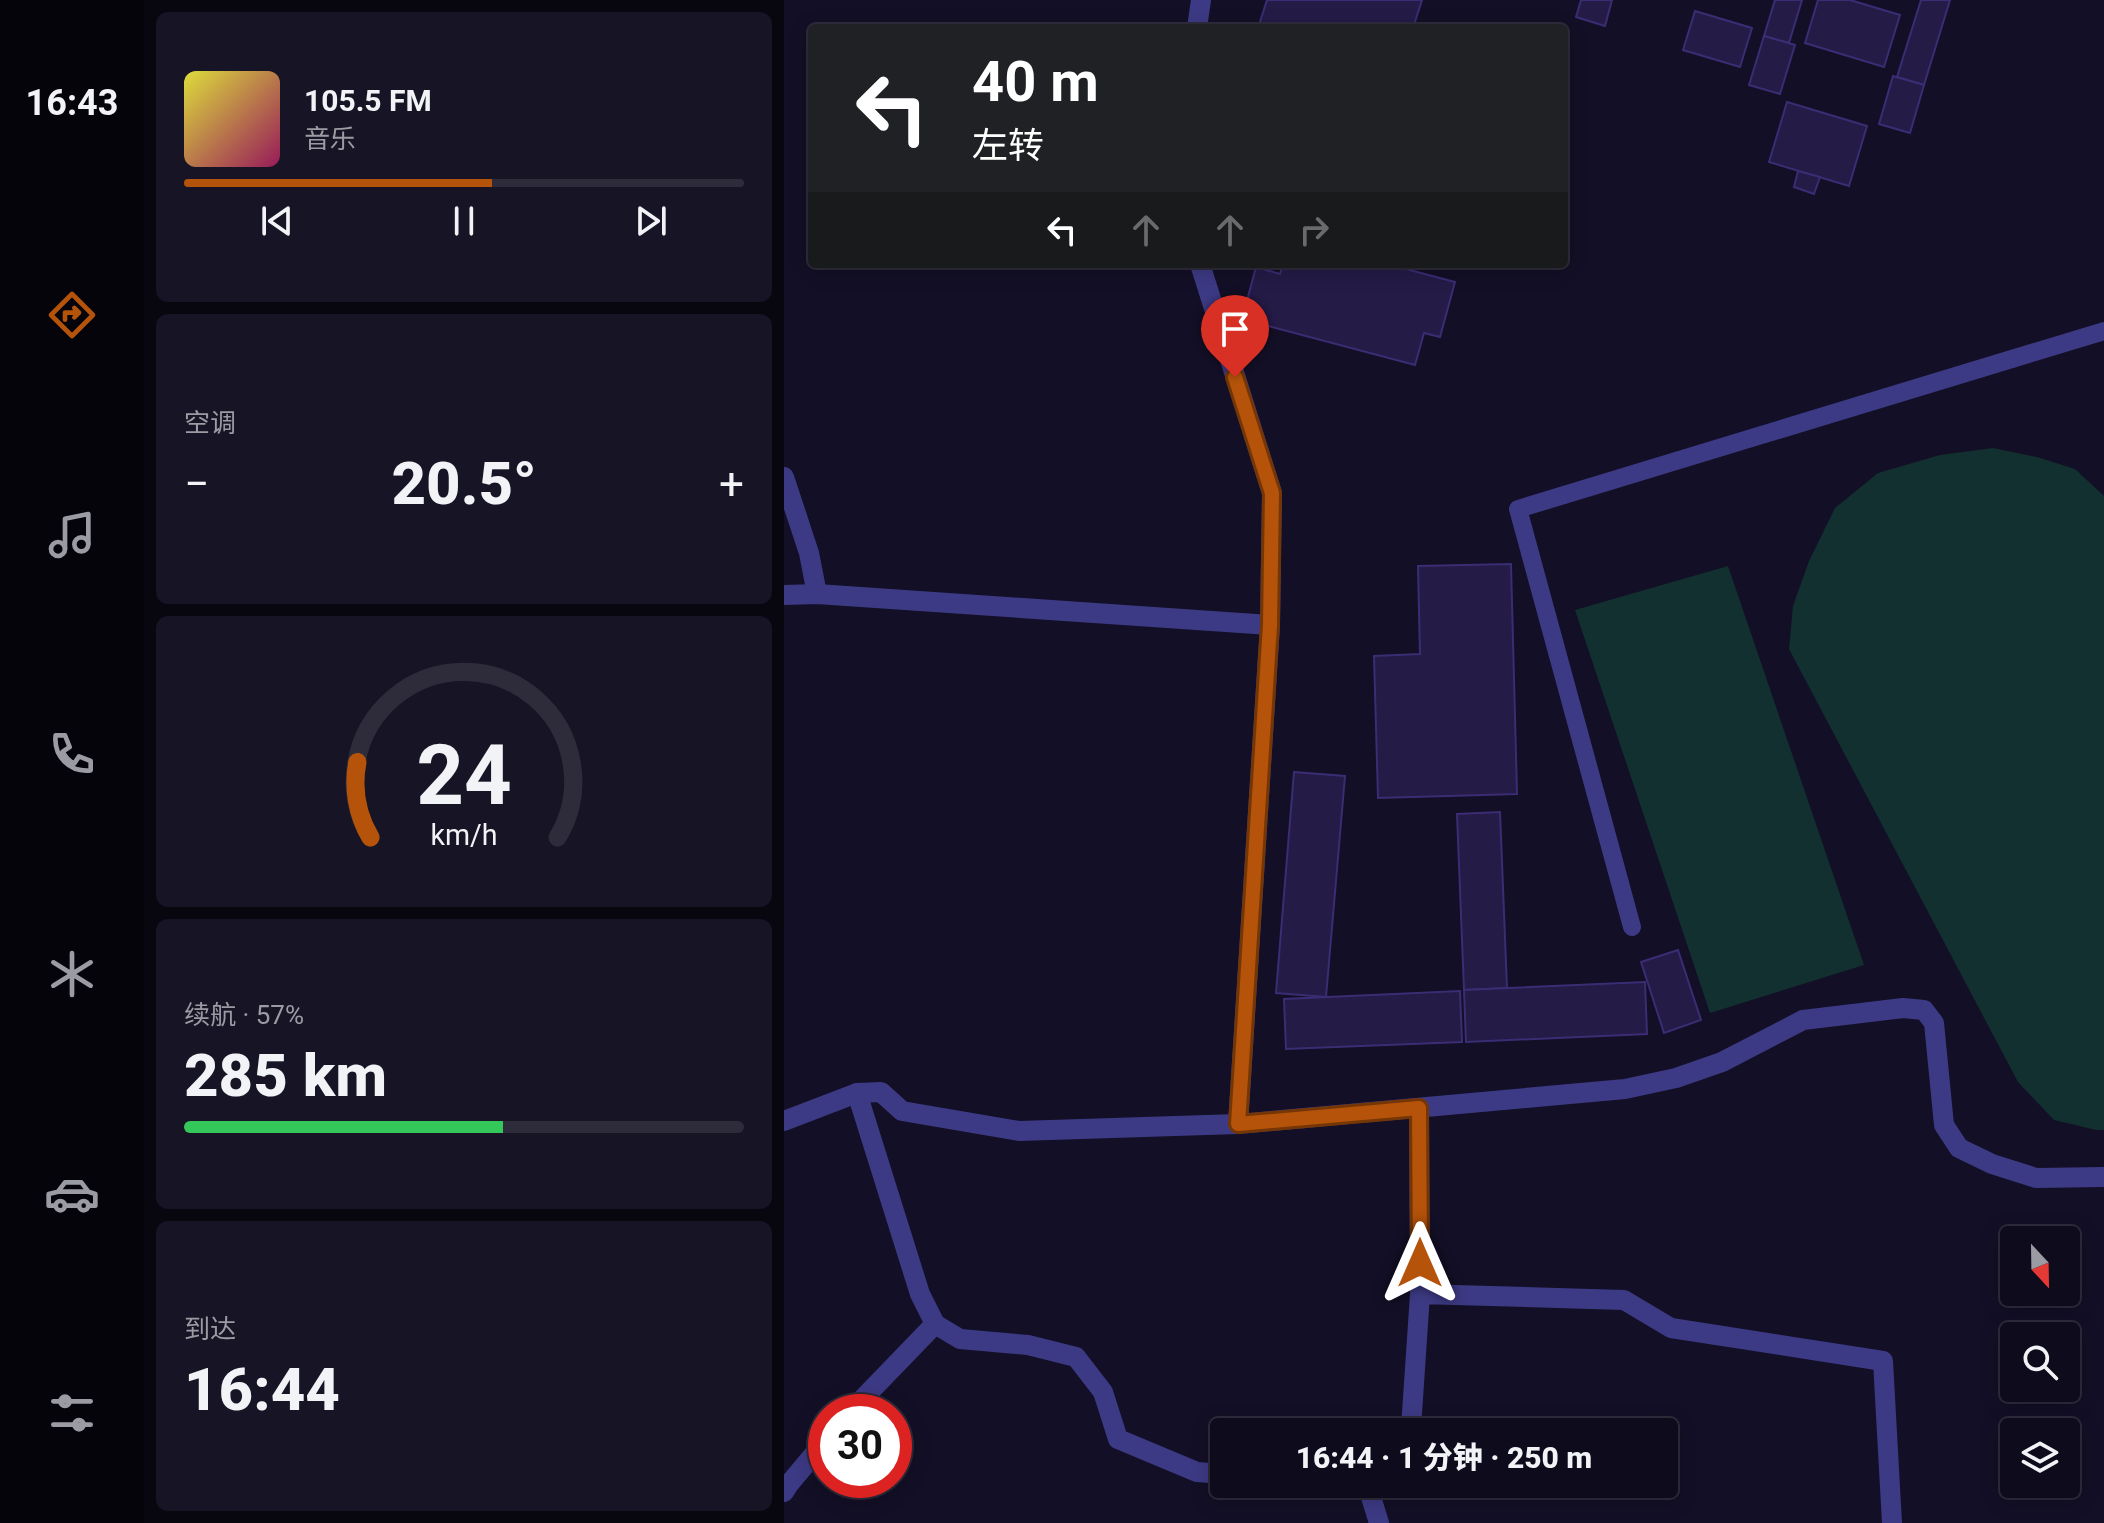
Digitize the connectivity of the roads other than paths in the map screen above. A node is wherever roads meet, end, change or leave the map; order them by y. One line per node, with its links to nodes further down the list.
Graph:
1 (1201, 0): 2 (street)
2 (1198, 24)
3 (1201, 268): 8 (street)
4 (2104, 331): 9 (lane)
5 (784, 477): 6 (street)
6 (817, 594): 7 (street); 8 (street)
7 (784, 595)
8 (1270, 625): 13 (street)
9 (1632, 927)
10 (857, 1093): 12 (street); 13 (street); 16 (street)
11 (1419, 1108): 13 (street); 14 (street); 15 (street)
12 (784, 1121)
13 (1238, 1124)
14 (2104, 1177)
15 (1420, 1294): 18 (street); 24 (street)
16 (935, 1324): 17 (street); 20 (street)
17 (867, 1394)
18 (1412, 1418)
19 (808, 1461): 21 (street)
20 (1210, 1473)
21 (784, 1492)
22 (1371, 1498): 23 (street)
23 (1379, 1523)
24 (1892, 1523)

